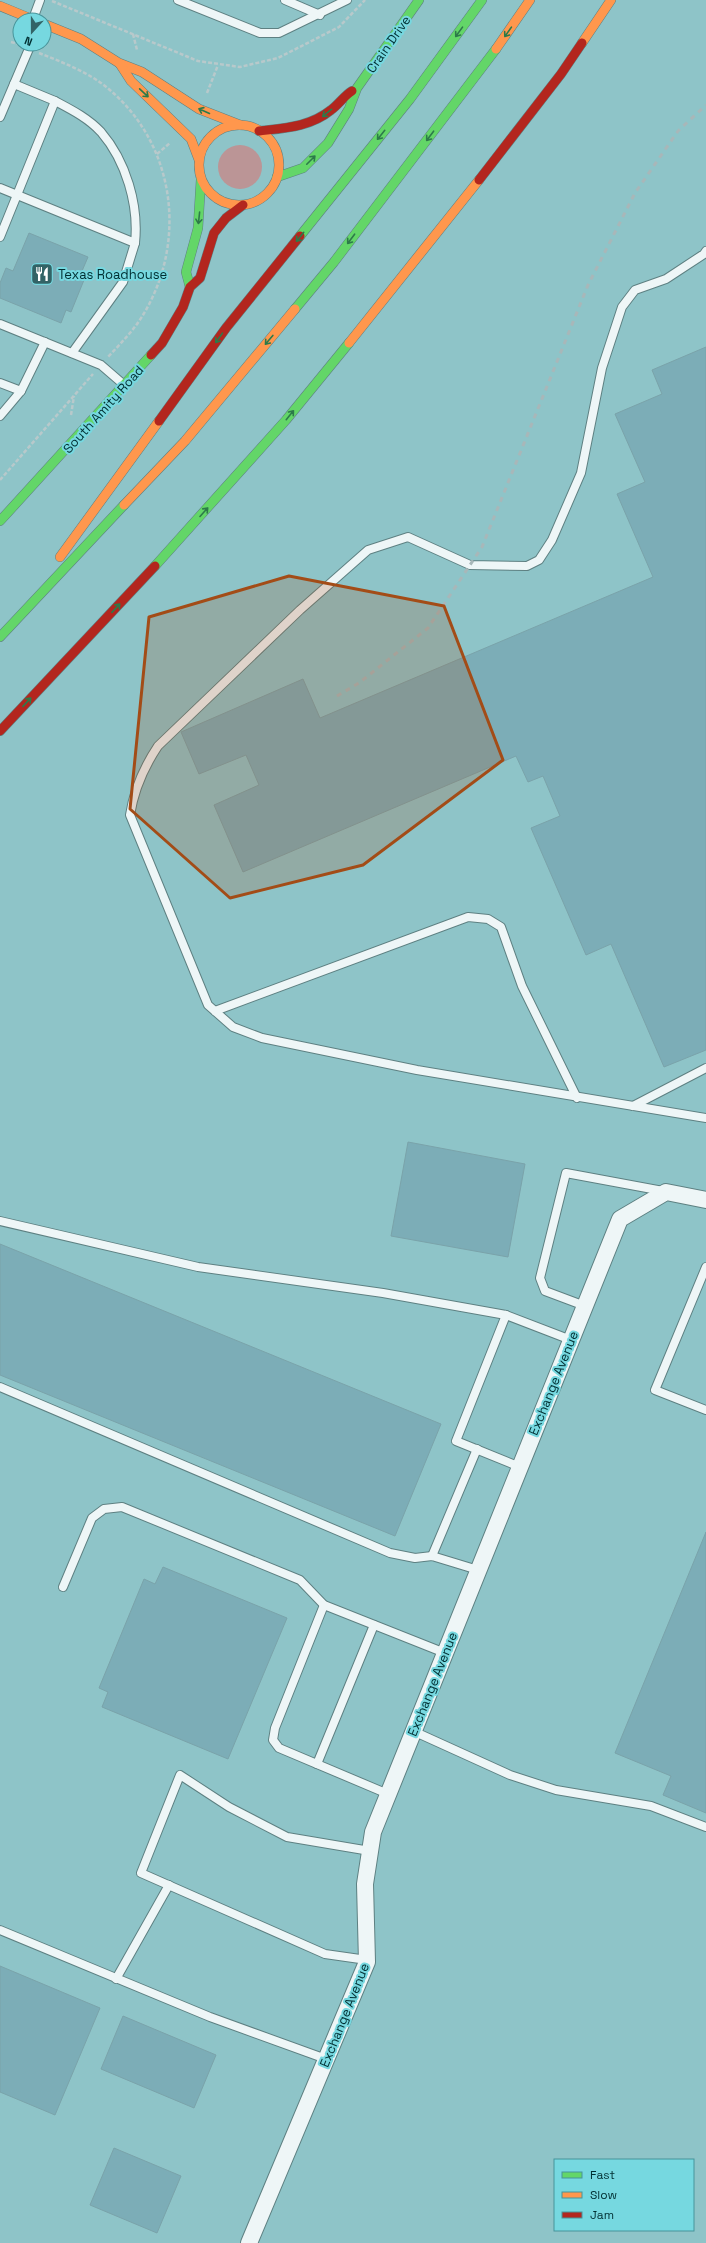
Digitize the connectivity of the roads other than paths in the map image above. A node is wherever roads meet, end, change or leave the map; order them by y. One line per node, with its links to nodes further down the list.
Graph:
1 (40, 0): 12 (lane)
2 (178, 0): 9 (lane)
3 (285, 0): 13 (lane)
4 (347, 0): 13 (lane)
5 (419, 0): 18 (main road, Crain Drive)
6 (482, 0): 41 (main road, one-way to 41)
7 (530, 0): 41 (main road, one-way to 41)
8 (611, 0): 42 (main road, one-way to 8)
9 (194, 3): 13 (lane)
10 (0, 6): 11 (main road)
11 (14, 12)
12 (36, 12)
13 (320, 15)
14 (52, 27): 16 (main road)
15 (28, 52): 17 (lane)
16 (119, 63): 21 (main road, one-way to 16); 23 (main road, one-way to 23)
17 (14, 84): 19 (lane); 20 (lane)
18 (357, 88): 22 (main road, Crain Drive, one-way to 22); 24 (main road, Crain Drive, one-way to 18)
19 (56, 101): 27 (lane); 30 (lane)
20 (0, 118)
21 (240, 125): 22 (main road); 23 (main road)
22 (259, 131): 24 (main road)
23 (199, 160): 25 (main road)
24 (277, 177): 28 (main road)
25 (201, 179): 28 (main road); 32 (main road, South Amity Road, one-way to 32)
26 (0, 188): 27 (lane)
27 (17, 195): 29 (lane); 30 (lane)
28 (243, 205): 32 (main road, South Amity Road)
29 (0, 236)
30 (135, 243): 35 (lane)
31 (706, 251): 43 (lane)
32 (190, 287): 37 (main road, South Amity Road)
33 (0, 324): 34 (lane)
34 (45, 342): 35 (lane); 38 (lane)
35 (72, 353): 37 (lane)
36 (0, 383): 38 (lane)
37 (125, 385): 40 (main road, South Amity Road)
38 (21, 392): 39 (lane)
39 (0, 416)
40 (0, 521)
41 (3, 635)
42 (0, 731)
43 (215, 1011): 45 (lane); 45 (lane)
44 (706, 1068): 46 (lane)
45 (577, 1098): 46 (lane)
46 (633, 1106): 47 (lane)
47 (706, 1118)
48 (666, 1192): 49 (street); 52 (street, Exchange Avenue); 52 (lane)
49 (706, 1200)
50 (0, 1221): 53 (lane)
51 (706, 1268): 56 (lane)
52 (585, 1306): 54 (street, Exchange Avenue)
53 (506, 1315): 54 (lane); 57 (lane)
54 (571, 1340): 58 (street, Exchange Avenue)
55 (0, 1387): 59 (lane)
56 (706, 1410)
57 (477, 1449): 58 (lane); 59 (lane)
58 (520, 1467): 60 (street, Exchange Avenue)
59 (432, 1556): 60 (lane)
60 (478, 1570): 64 (street, Exchange Avenue)
61 (63, 1587): 62 (lane)
62 (324, 1605): 63 (lane); 66 (lane)
63 (374, 1625): 64 (lane); 66 (lane)
64 (445, 1653): 65 (street, Exchange Avenue)
65 (413, 1731): 67 (street, Exchange Avenue); 68 (lane)
66 (317, 1764): 67 (lane)
67 (388, 1794): 69 (street, Exchange Avenue)
68 (706, 1827)
69 (370, 1851): 70 (lane); 72 (street, Exchange Avenue)
70 (169, 1885): 72 (lane); 73 (lane)
71 (0, 1930): 73 (lane)
72 (367, 1960): 74 (street, Exchange Avenue)
73 (116, 1979): 74 (lane)
74 (326, 2059): 75 (street, Exchange Avenue)
75 (249, 2243)

